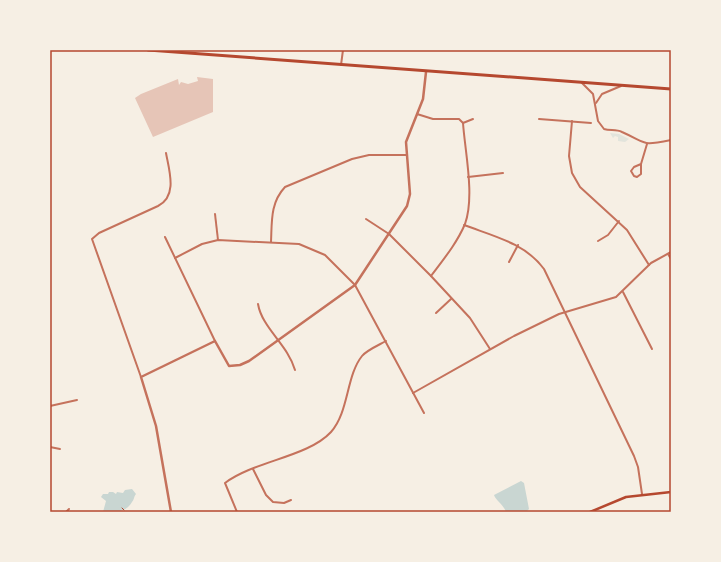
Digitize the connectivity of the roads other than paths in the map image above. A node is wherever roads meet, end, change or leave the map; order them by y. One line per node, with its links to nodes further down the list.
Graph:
1 (148, 50): 3 (main road)
2 (343, 50): 3 (street)
3 (341, 65): 4 (main road)
4 (426, 72): 5 (main road); 9 (street)
5 (581, 82): 6 (main road); 8 (street)
6 (622, 85): 7 (main road); 8 (street)
7 (671, 89)
8 (596, 104): 16 (street)
9 (417, 114): 13 (street); 18 (street)
10 (473, 119): 13 (street)
11 (539, 119): 12 (street)
12 (572, 121): 14 (street); 24 (street)
13 (463, 122): 21 (street)
14 (591, 123)
15 (671, 140): 16 (street)
16 (647, 144): 19 (street)
17 (166, 152): 50 (street)
18 (406, 155): 26 (street); 30 (street)
19 (641, 164): 19 (street)
20 (503, 173): 21 (street)
21 (468, 177): 25 (street)
22 (215, 214): 28 (street)
23 (366, 219): 26 (street)
24 (619, 221): 29 (street); 36 (street)
25 (464, 225): 31 (street); 37 (street)
26 (389, 234): 37 (street); 38 (street)
27 (165, 238): 33 (street)
28 (218, 240): 30 (street); 33 (street)
29 (598, 241)
30 (271, 242): 38 (street)
31 (518, 245): 35 (street); 42 (street)
32 (670, 253): 34 (street); 36 (street)
33 (175, 258): 45 (street)
34 (671, 259)
35 (509, 262)
36 (649, 265): 39 (street)
37 (431, 276): 40 (street)
38 (355, 284): 44 (street); 46 (street)
39 (623, 292): 42 (street); 48 (street)
40 (451, 299): 43 (street); 47 (street)
41 (258, 304): 44 (street)
42 (565, 312): 47 (street); 59 (street)
43 (436, 313)
44 (279, 340): 45 (street); 49 (street)
45 (216, 341): 50 (street)
46 (386, 341): 51 (street); 57 (street)
47 (490, 349): 51 (street)
48 (652, 349)
49 (295, 370)
50 (141, 377): 63 (street)
51 (413, 393): 54 (street)
52 (78, 400): 53 (street)
53 (50, 406)
54 (424, 413)
55 (50, 447): 56 (street)
56 (60, 449)
57 (253, 469): 60 (street); 64 (street)
58 (671, 492): 59 (main road)
59 (642, 494): 65 (main road)
60 (291, 500)
61 (69, 509): 62 (street)
62 (66, 512)
63 (171, 512)
64 (237, 512)
65 (590, 512)

